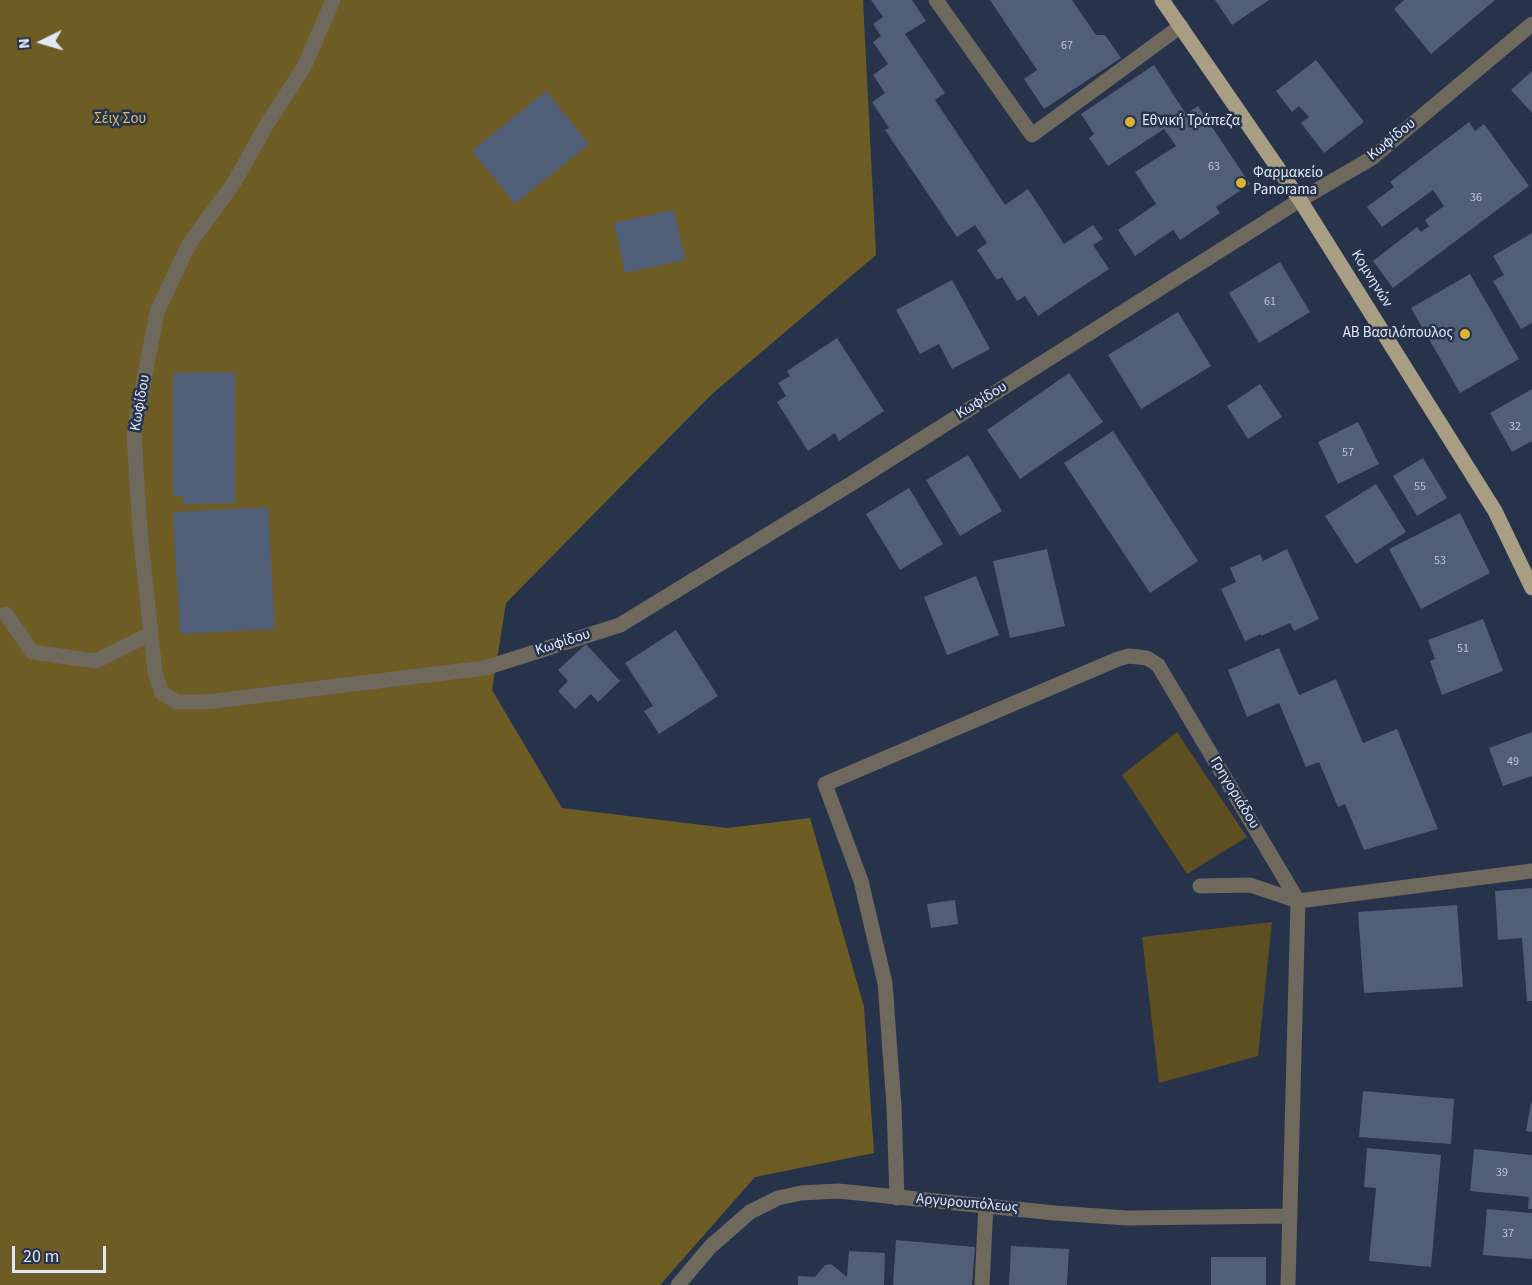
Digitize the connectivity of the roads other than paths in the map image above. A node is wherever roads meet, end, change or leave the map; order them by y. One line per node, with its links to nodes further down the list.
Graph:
1 (333, 0): 9 (street, Κωφίδου)
2 (936, 0): 5 (street)
3 (1162, 0): 5 (main road, Κομνηνών)
4 (1532, 24): 6 (street, Κωφίδου)
5 (1181, 26): 6 (main road, Κομνηνών)
6 (1300, 200): 7 (main road, Κομνηνών); 9 (street, Κωφίδου)
7 (1532, 588)
8 (6, 614): 9 (street)
9 (150, 634)
10 (1532, 871): 12 (street)
11 (1200, 886): 12 (street)
12 (1298, 901): 13 (street, Γρηγοριάδου); 15 (street)
13 (897, 1198): 14 (street, Αργυρουπόλεως); 16 (street, Αργυρουπόλεως)
14 (986, 1205): 15 (street, Αργυρουπόλεως); 17 (street)
15 (1290, 1216): 18 (street)
16 (678, 1285)
17 (982, 1285)
18 (1288, 1285)

